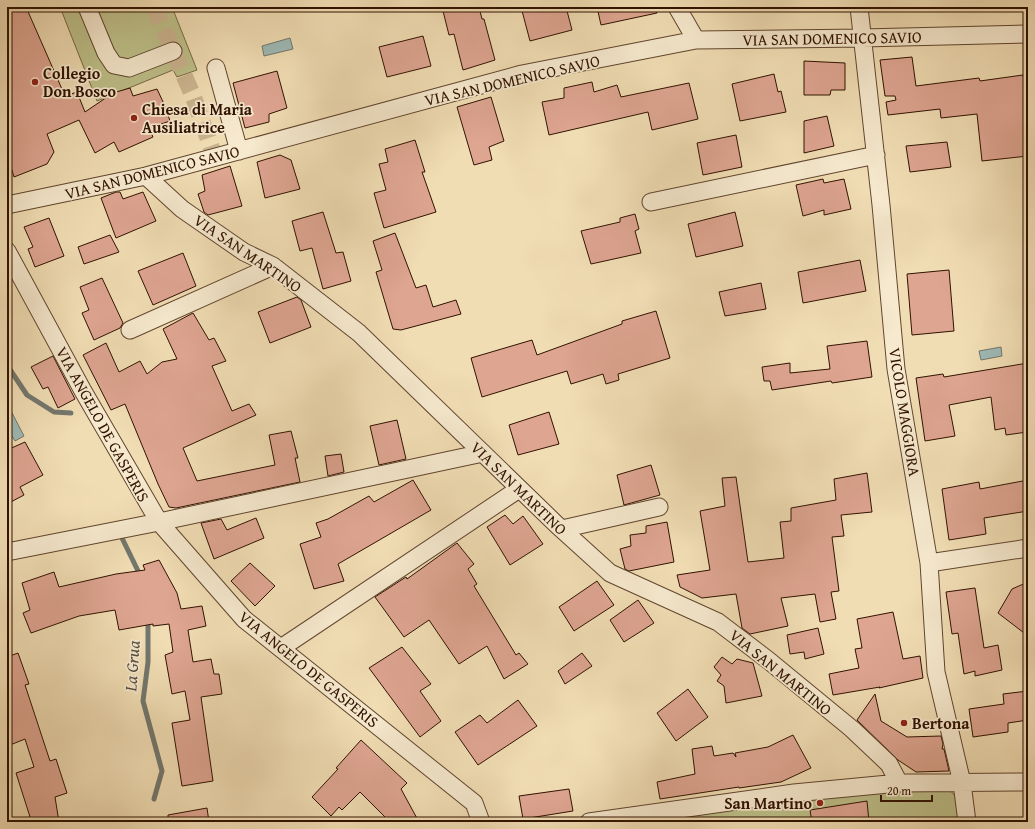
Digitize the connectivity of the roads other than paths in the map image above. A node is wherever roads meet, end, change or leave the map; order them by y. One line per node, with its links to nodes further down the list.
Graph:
1 (86, 7): 7 (street)
2 (677, 7): 6 (street)
3 (859, 7): 5 (street, VICOLO MAGGIORA)
4 (1028, 34): 5 (street, VIA SAN DOMENICO SAVIO)
5 (862, 38): 6 (street, VIA SAN DOMENICO SAVIO); 10 (street, VICOLO MAGGIORA)
6 (696, 40): 9 (street, VIA SAN DOMENICO SAVIO)
7 (173, 51)
8 (216, 68): 9 (street)
9 (239, 151): 11 (street, VIA SAN DOMENICO SAVIO)
10 (876, 155): 12 (street); 24 (street, VICOLO MAGGIORA)
11 (146, 176): 13 (street, VIA SAN DOMENICO SAVIO); 15 (street, VIA SAN MARTINO)
12 (651, 202)
13 (7, 206)
14 (7, 252): 20 (street, VIA ANGELO DE GASPERIS)
15 (273, 266): 16 (street); 17 (street, VIA SAN MARTINO)
16 (130, 330)
17 (483, 453): 18 (street, VIA SAN MARTINO); 20 (street)
18 (519, 489): 21 (street, VIA SAN MARTINO); 25 (street)
19 (659, 507): 21 (street)
20 (159, 522): 23 (street); 25 (street, VIA ANGELO DE GASPERIS)
21 (562, 529): 27 (street, VIA SAN MARTINO)
22 (1028, 548): 24 (street)
23 (7, 552)
24 (929, 563): 28 (street, VICOLO MAGGIORA)
25 (281, 648): 29 (street, VIA ANGELO DE GASPERIS)
26 (1028, 782): 28 (street)
27 (899, 783): 28 (street); 30 (street)
28 (962, 783): 31 (street, VICOLO MAGGIORA)
29 (481, 822)
30 (589, 822)
31 (967, 822)

